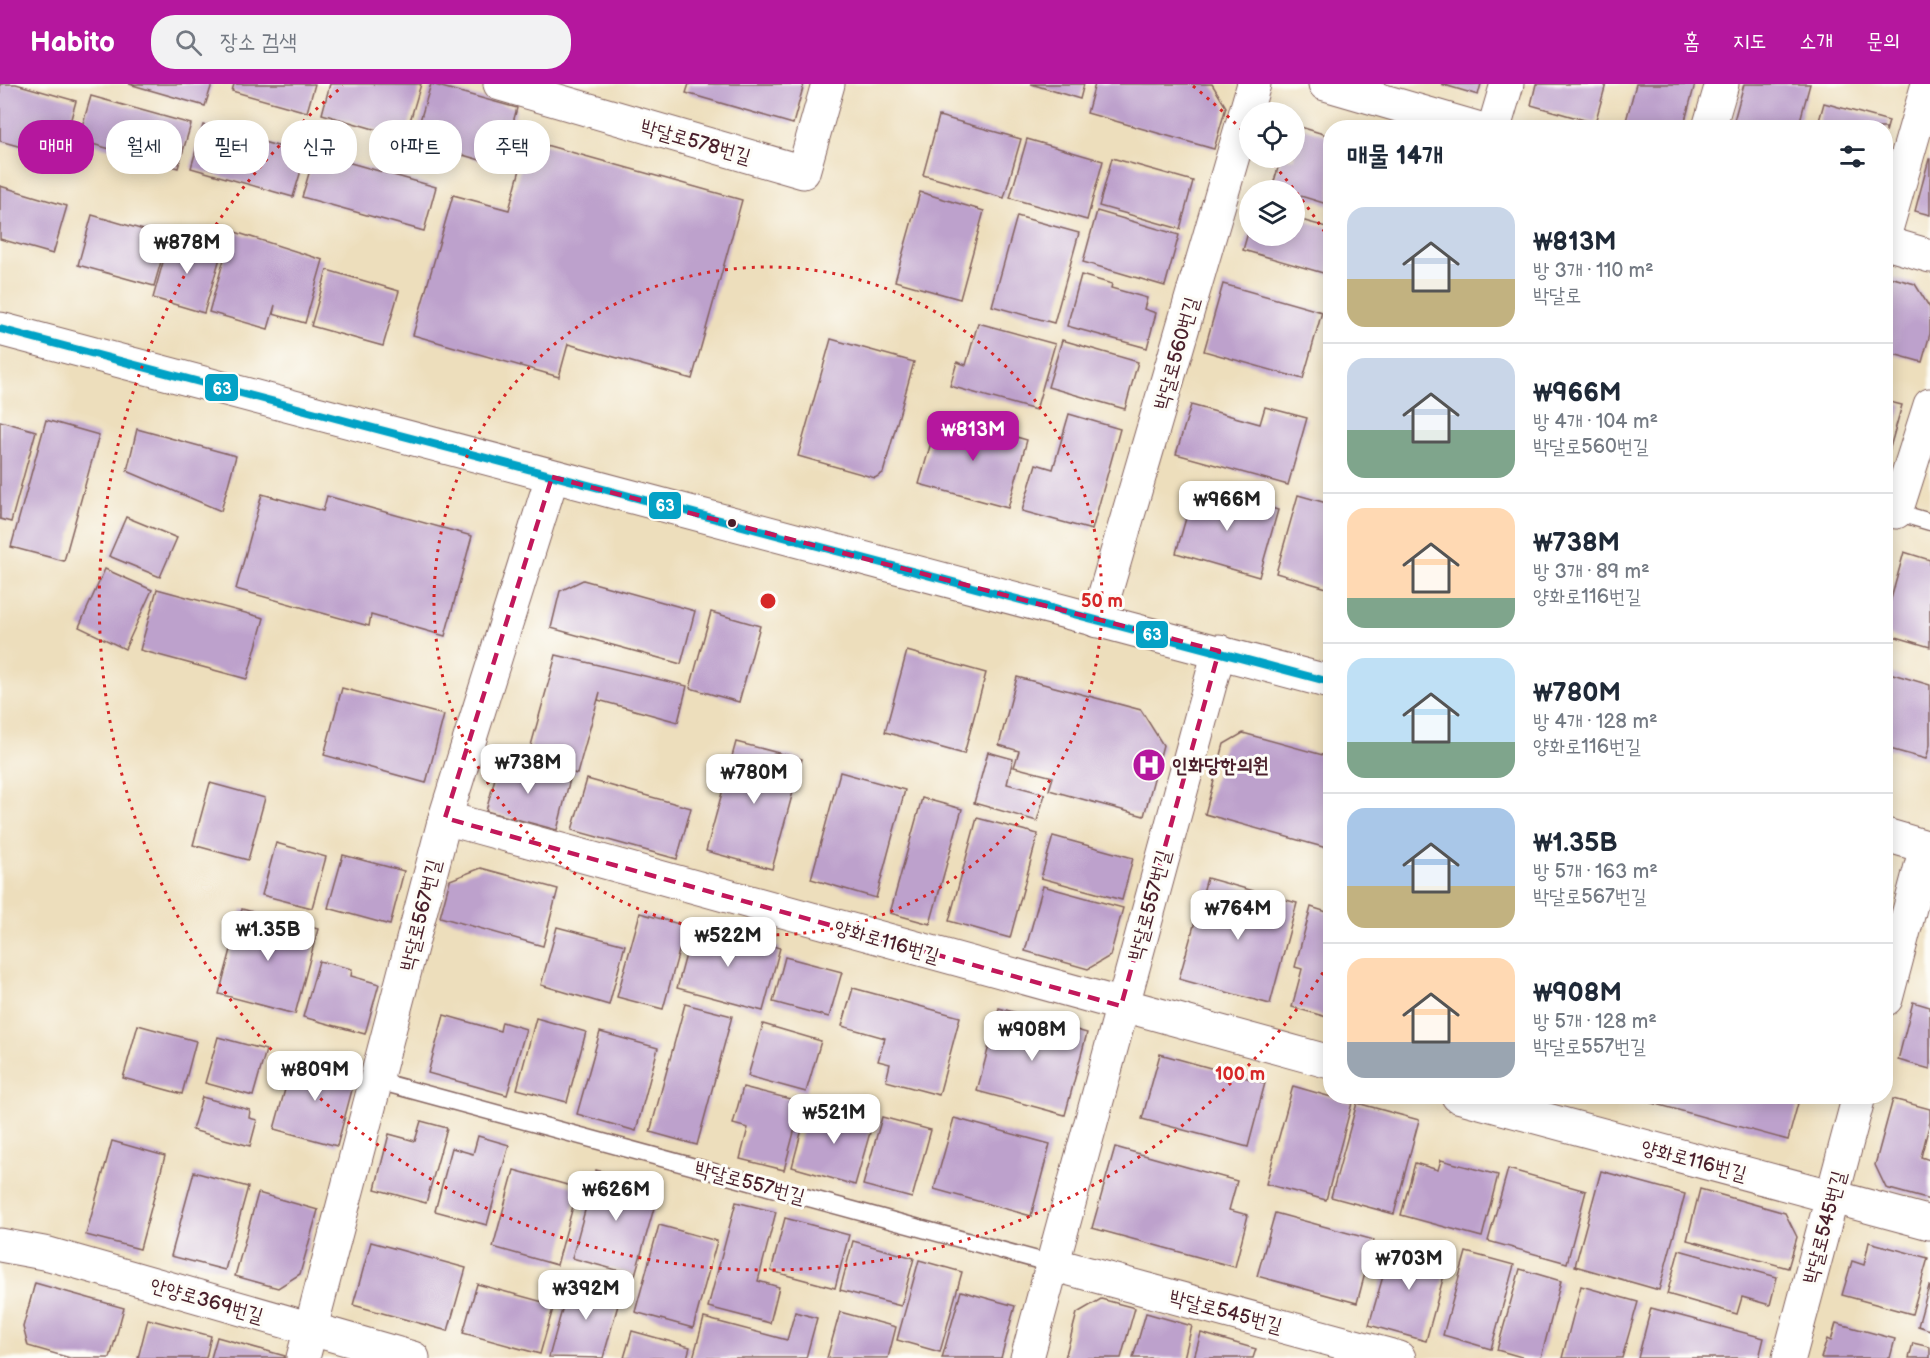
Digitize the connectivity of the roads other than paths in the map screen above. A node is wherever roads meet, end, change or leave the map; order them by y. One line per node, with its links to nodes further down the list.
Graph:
1 (500, 84): 2 (street, 박달로578번길)
2 (828, 84)
3 (1254, 84): 19 (street, 박달로560번길)
4 (1325, 84): 8 (street)
5 (1507, 84): 9 (street)
6 (1722, 84): 10 (street)
7 (1928, 84): 11 (street)
8 (1449, 120)
9 (1496, 120)
10 (1711, 120)
11 (1893, 206)
12 (1893, 245): 13 (street)
13 (1930, 256)
14 (0, 329): 16 (street)
15 (1930, 405): 17 (street)
16 (552, 477): 19 (street); 22 (street, 박달로567번길)
17 (1896, 512): 18 (lane)
18 (1930, 522)
19 (1097, 621): 20 (street)
20 (1220, 651): 21 (street); 26 (street, 박달로557번길)
21 (1323, 680)
22 (445, 818): 26 (street, 양화로116번길); 28 (street, 박달로567번길)
23 (1893, 837): 24 (street)
24 (1928, 847): 25 (street)
25 (1893, 974)
26 (1121, 1006): 27 (street, 양화로116번길); 34 (street, 박달로557번길)
27 (1323, 1060)
28 (378, 1081): 34 (lane, 박달로557번길); 35 (street, 박달로567번길)
29 (1488, 1104): 31 (street, 양화로116번길)
30 (1857, 1104): 31 (street, 박달로545번길)
31 (1832, 1197): 32 (street, 양화로116번길); 39 (street, 박달로545번길)
32 (1930, 1223)
33 (0, 1245): 35 (street, 안양로369번길)
34 (1052, 1264): 37 (street, 박달로557번길); 38 (street, 박달로545번길)
35 (307, 1344): 36 (street, 안양로369번길)
36 (413, 1358)
37 (1027, 1358)
38 (1399, 1358)
39 (1789, 1358)

